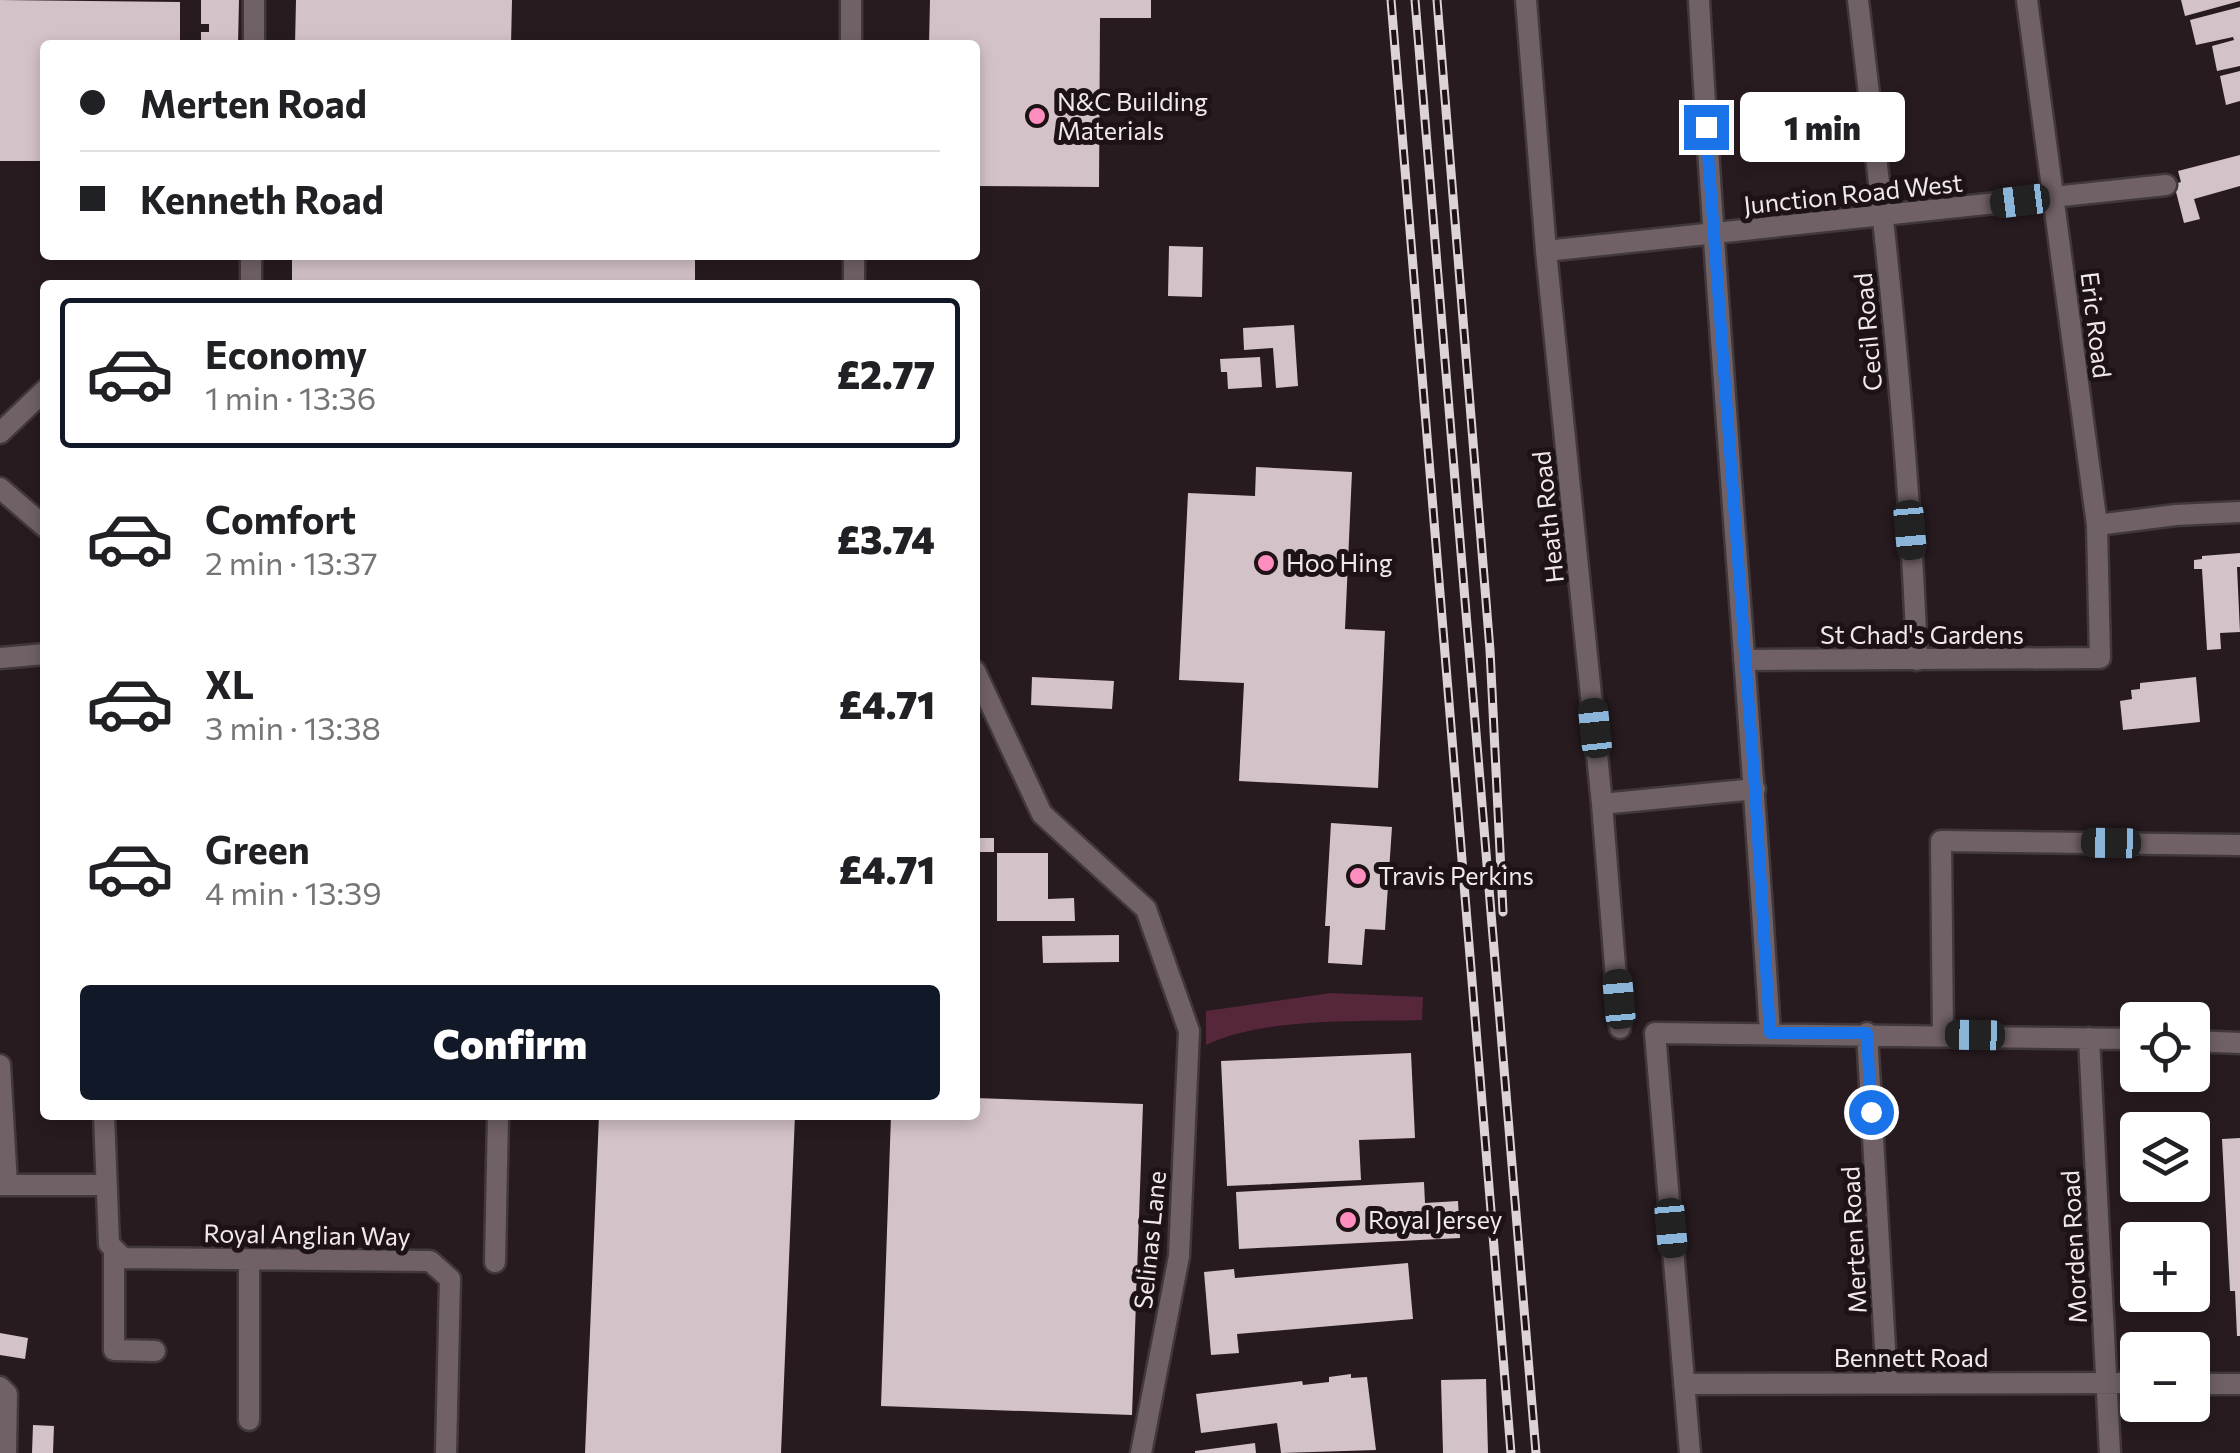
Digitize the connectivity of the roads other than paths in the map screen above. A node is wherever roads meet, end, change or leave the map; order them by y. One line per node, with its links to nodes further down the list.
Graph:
1 (254, 0): 7 (street)
2 (851, 0): 8 (street)
3 (1526, 0): 13 (street, Heath Road)
4 (1698, 0): 12 (street)
5 (1858, 0): 11 (street, Cecil Road)
6 (2027, 0): 10 (street, Eric Road)
7 (254, 40)
8 (851, 40)
9 (2166, 185): 10 (street, Junction Road West)
10 (2055, 197): 11 (street, Junction Road West); 19 (street, Eric Road)
11 (1884, 217): 12 (street, Junction Road West); 24 (street, Cecil Road)
12 (1712, 234): 13 (street, Junction Road West); 23 (street)
13 (1546, 251): 27 (street, Heath Road)
14 (40, 395): 15 (street)
15 (0, 433)
16 (2, 493): 18 (street)
17 (2240, 512): 19 (street)
18 (40, 523)
19 (2097, 525): 22 (street, Eric Road)
20 (40, 654): 21 (street)
21 (0, 658)
22 (2100, 658): 24 (street, St Chad's Gardens)
23 (1744, 660): 24 (street, St Chad's Gardens); 26 (street)
24 (1917, 660)
25 (980, 682): 56 (street, Selinas Lane)
26 (1755, 789): 27 (street); 30 (street)
27 (1602, 804): 29 (street, Heath Road)
28 (2240, 845): 32 (street)
29 (1620, 1028)
30 (1770, 1033): 31 (street); 49 (street)
31 (1867, 1033): 32 (street); 46 (street, Merten Road)
32 (1942, 1034): 33 (street)
33 (2088, 1038): 34 (street); 47 (street, Morden Road)
34 (2120, 1039)
35 (2210, 1042): 36 (street)
36 (2240, 1043)
37 (0, 1065): 40 (street)
38 (104, 1120): 41 (street)
39 (498, 1120): 44 (street)
40 (3, 1184): 41 (street)
41 (106, 1184): 42 (street)
42 (112, 1246): 43 (street, Royal Anglian Way); 45 (street)
43 (249, 1260): 53 (street); 55 (street, Royal Anglian Way)
44 (494, 1262)
45 (155, 1351)
46 (1887, 1383): 47 (street, Bennett Road); 49 (street, Bennett Road)
47 (2106, 1383): 48 (street, Bennett Road); 58 (street, Morden Road)
48 (2120, 1383)
49 (1684, 1384): 57 (street)
50 (2210, 1384): 51 (street)
51 (2240, 1384)
52 (0, 1388): 54 (street)
53 (248, 1420)
54 (6, 1453)
55 (446, 1453)
56 (1140, 1453)
57 (1690, 1453)
58 (2110, 1453)

